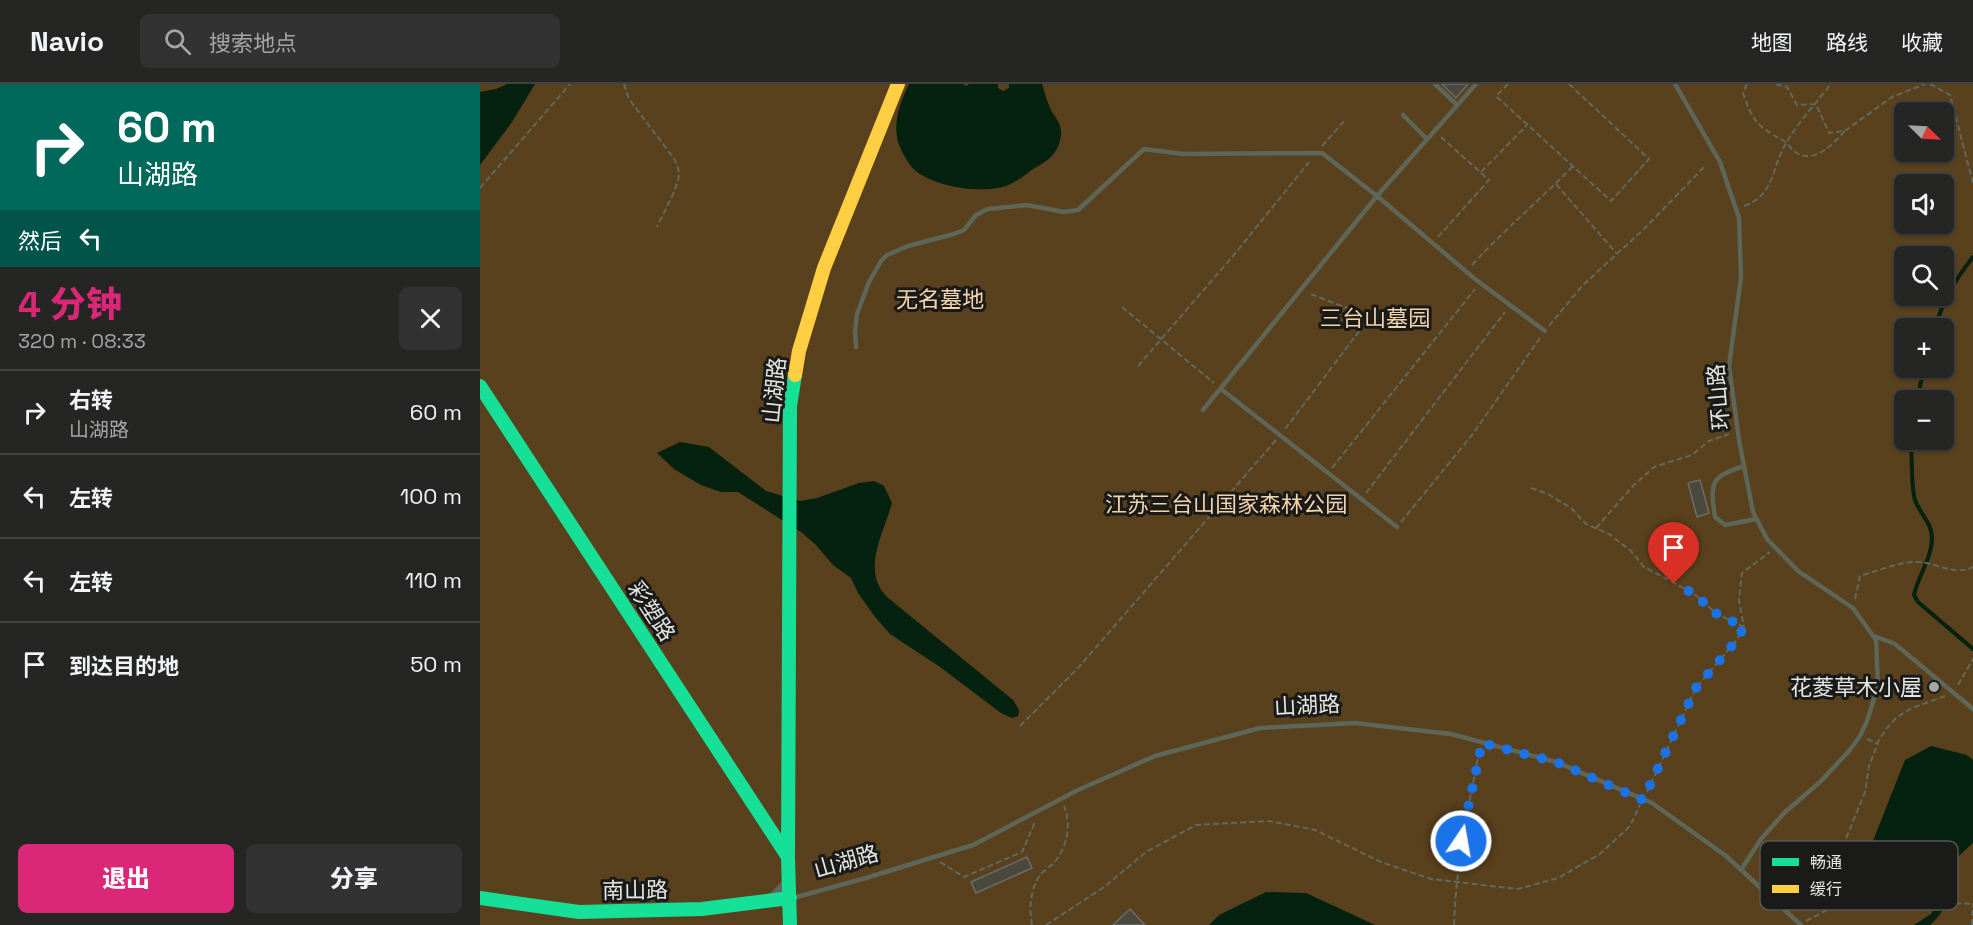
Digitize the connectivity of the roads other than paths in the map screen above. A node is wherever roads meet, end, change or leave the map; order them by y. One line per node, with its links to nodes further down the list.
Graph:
1 (898, 84): 19 (street, 山湖路)
2 (1435, 84): 5 (lane)
3 (1476, 84): 5 (lane)
4 (1676, 84): 14 (lane, 环山路)
5 (1457, 105): 7 (lane)
6 (1403, 115): 7 (lane)
7 (1427, 139): 8 (lane)
8 (1377, 196): 9 (lane); 10 (lane); 12 (lane)
9 (1545, 332)
10 (856, 347)
11 (480, 387): 19 (street, 彩塑路)
12 (1221, 389): 13 (lane); 16 (lane)
13 (1203, 410)
14 (1744, 466): 15 (lane, 环山路); 15 (lane)
15 (1756, 519): 17 (lane, 环山路)
16 (1396, 527)
17 (1872, 635): 18 (lane); 20 (lane, 环山路)
18 (1973, 709)
19 (788, 858): 21 (street, 山湖路)
20 (1741, 870): 22 (lane, 山湖路); 24 (lane, 山湖路)
21 (789, 880): 24 (street, 山湖路); 25 (street)
22 (1760, 887)
23 (480, 898): 25 (street, 南山路)
24 (790, 898): 25 (street, 南山路); 27 (street, 山湖路)
25 (769, 901)
26 (1785, 910): 28 (lane, 山湖路)
27 (790, 925)
28 (1801, 925)

